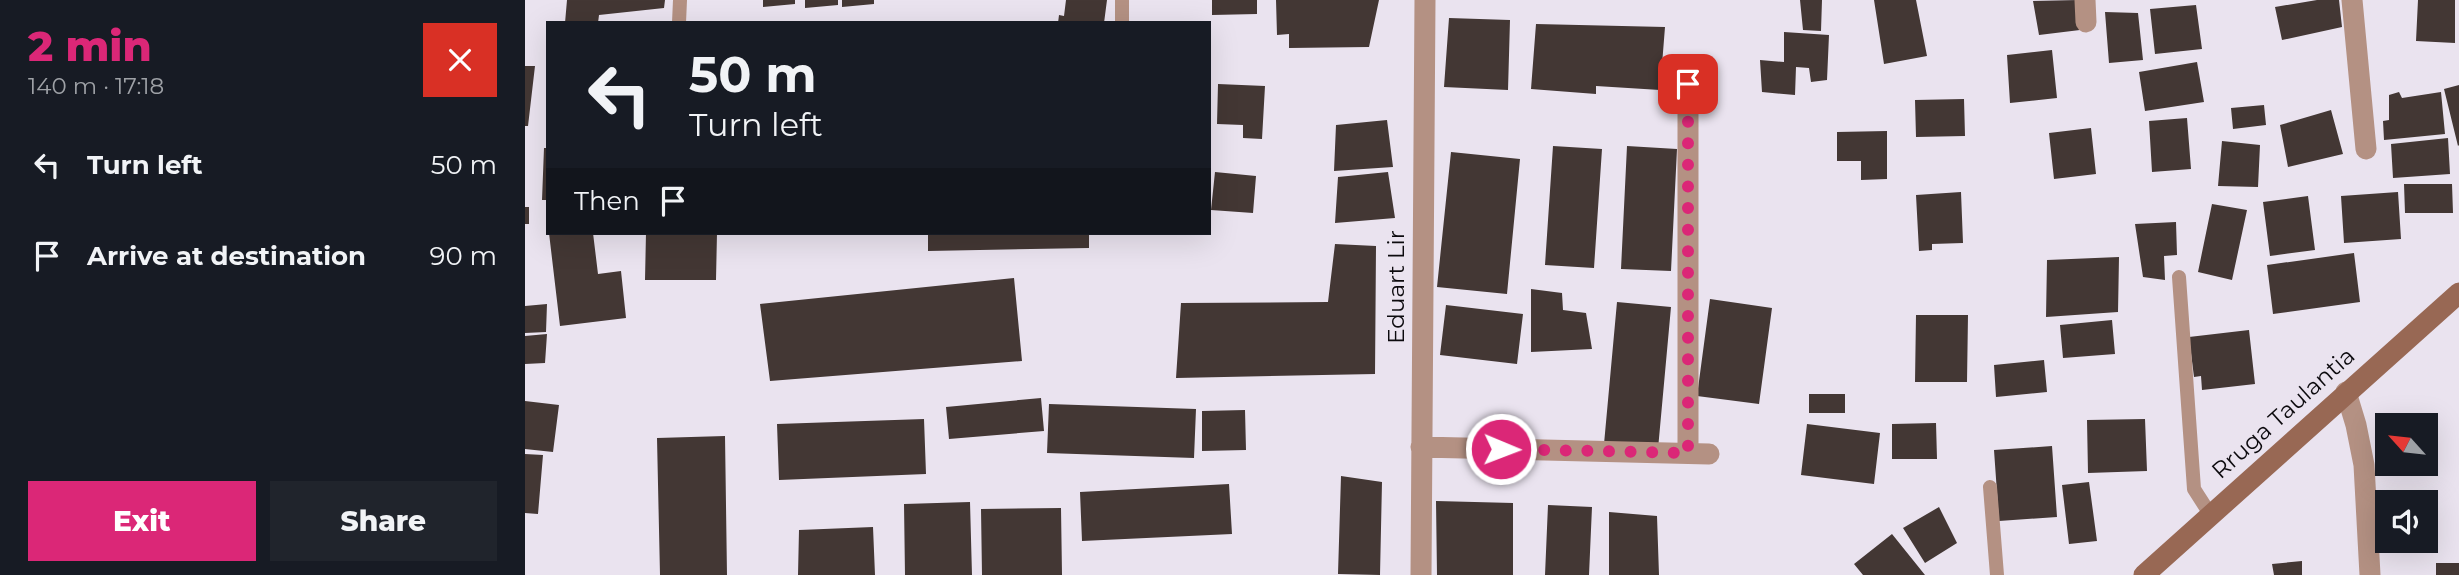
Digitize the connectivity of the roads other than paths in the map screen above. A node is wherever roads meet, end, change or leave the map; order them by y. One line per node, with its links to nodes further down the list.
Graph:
1 (680, 0): 6 (lane)
2 (1122, 0): 7 (lane)
3 (1425, 0): 14 (street, Eduart Lir)
4 (2085, 0): 8 (street)
5 (2352, 0): 10 (street)
6 (679, 21)
7 (1122, 21)
8 (2086, 23)
9 (1688, 84): 15 (street)
10 (2365, 149)
11 (2179, 277): 18 (lane)
12 (2459, 293): 13 (street, Rruga Taulantia)
13 (2346, 393): 18 (street, Rruga Taulantia); 22 (street)
14 (1421, 447): 15 (street); 19 (street, Eduart Lir)
15 (1688, 453): 16 (street)
16 (1709, 454)
17 (1990, 487): 20 (lane)
18 (2210, 514): 21 (street, Rruga Taulantia)
19 (1421, 575)
20 (1997, 575)
21 (2144, 575)
22 (2370, 575)

